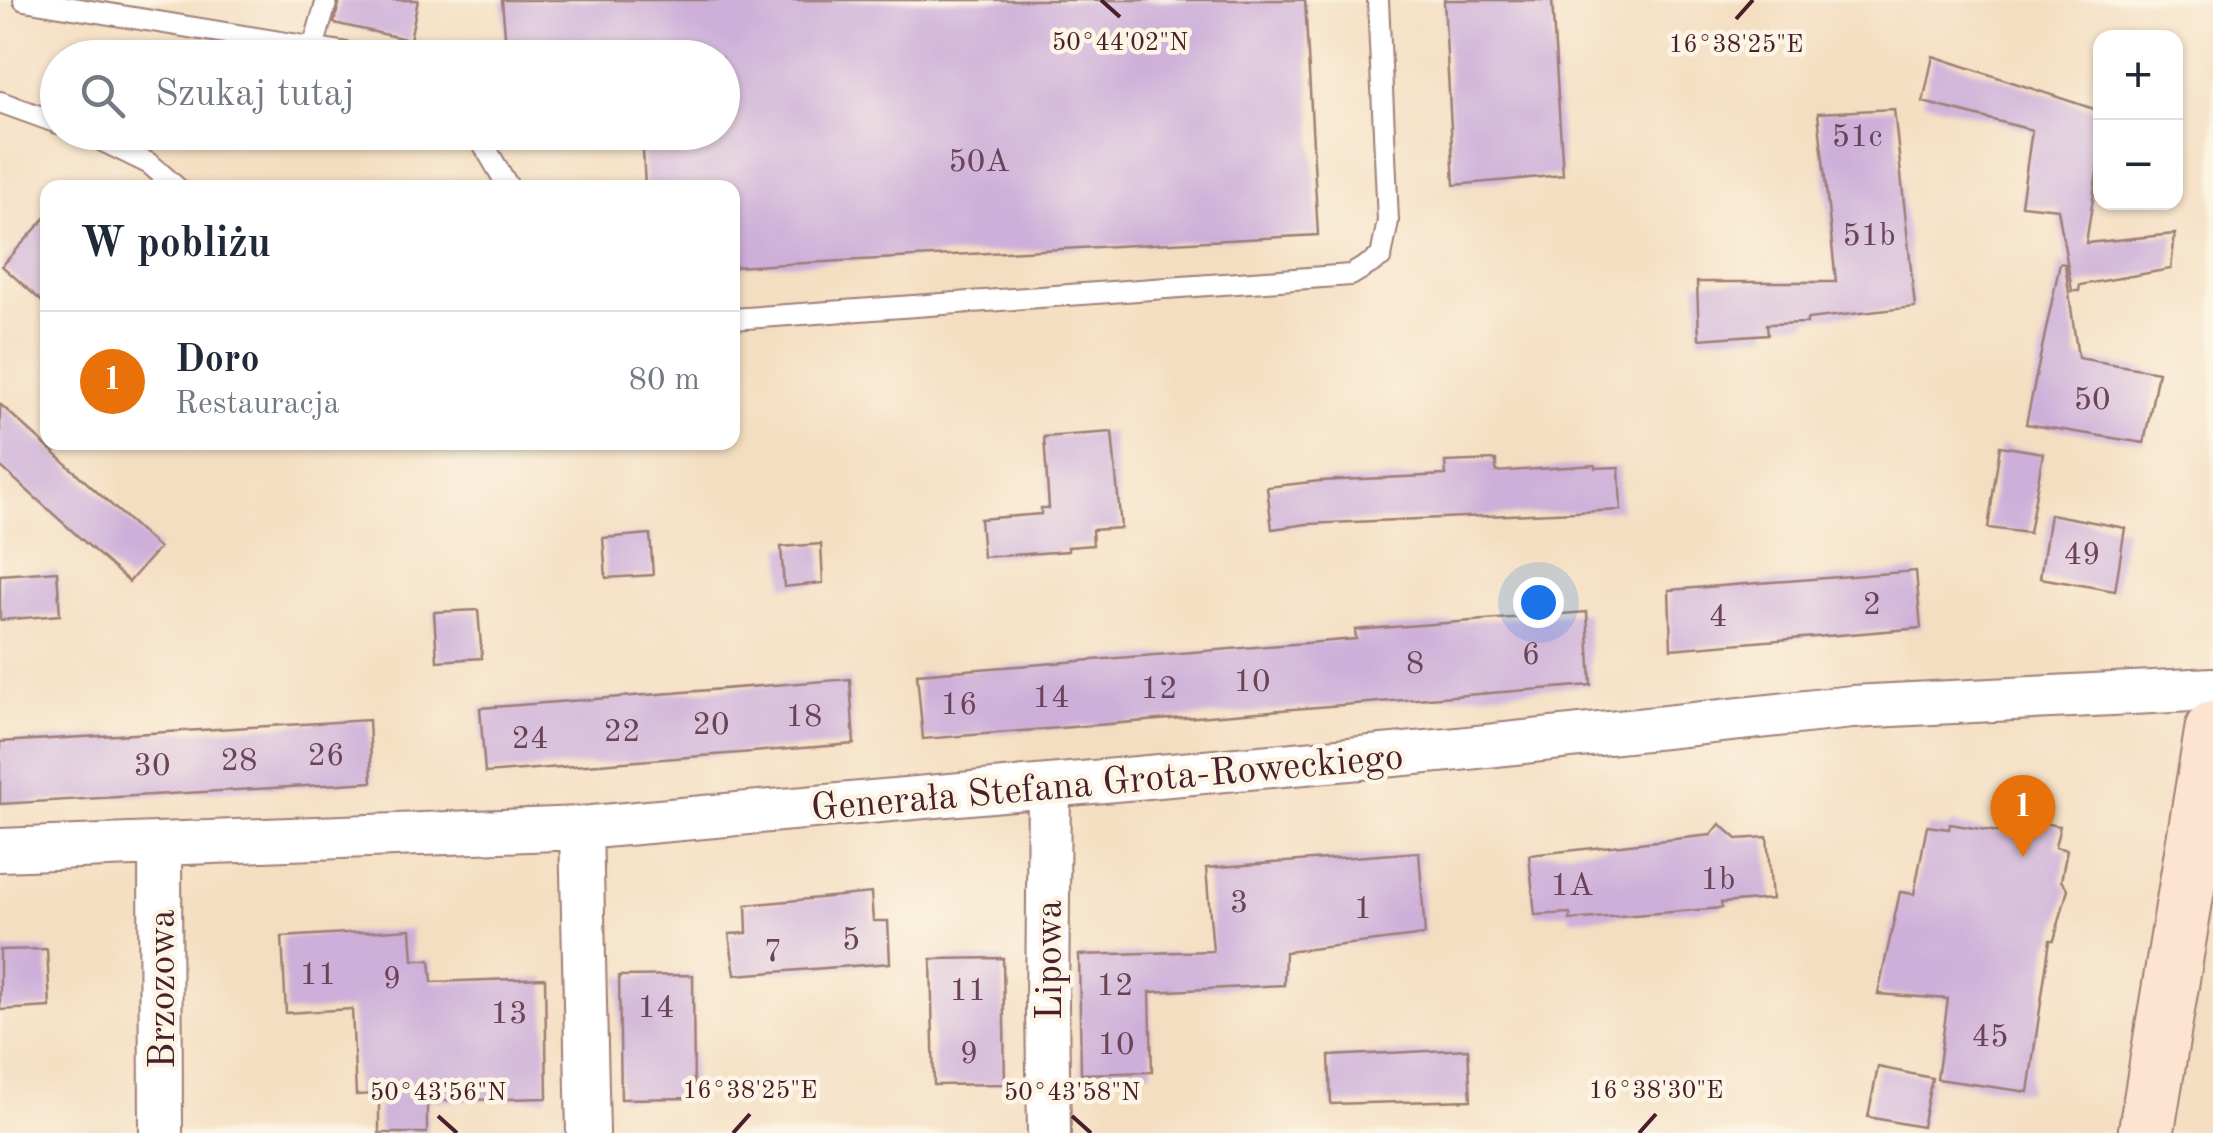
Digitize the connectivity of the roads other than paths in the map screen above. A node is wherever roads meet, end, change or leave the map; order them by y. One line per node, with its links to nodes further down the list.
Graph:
1 (24, 0): 4 (lane)
2 (327, 0): 5 (lane)
3 (1378, 0): 12 (lane)
4 (265, 40)
5 (315, 40)
6 (0, 102): 7 (lane)
7 (40, 116)
8 (121, 150): 10 (lane)
9 (487, 150): 11 (lane)
10 (168, 180)
11 (504, 180)
12 (740, 319)
13 (2213, 689): 15 (street, Generała Stefana Grota-Roweckiego)
14 (2213, 729): 22 (street)
15 (1049, 786): 16 (street, Generała Stefana Grota-Roweckiego); 21 (street, Lipowa)
16 (581, 828): 17 (street, Generała Stefana Grota-Roweckiego); 20 (street)
17 (160, 845): 18 (street, Generała Stefana Grota-Roweckiego); 19 (street, Brzozowa)
18 (0, 850)
19 (161, 1133)
20 (588, 1133)
21 (1050, 1133)
22 (2146, 1133)

